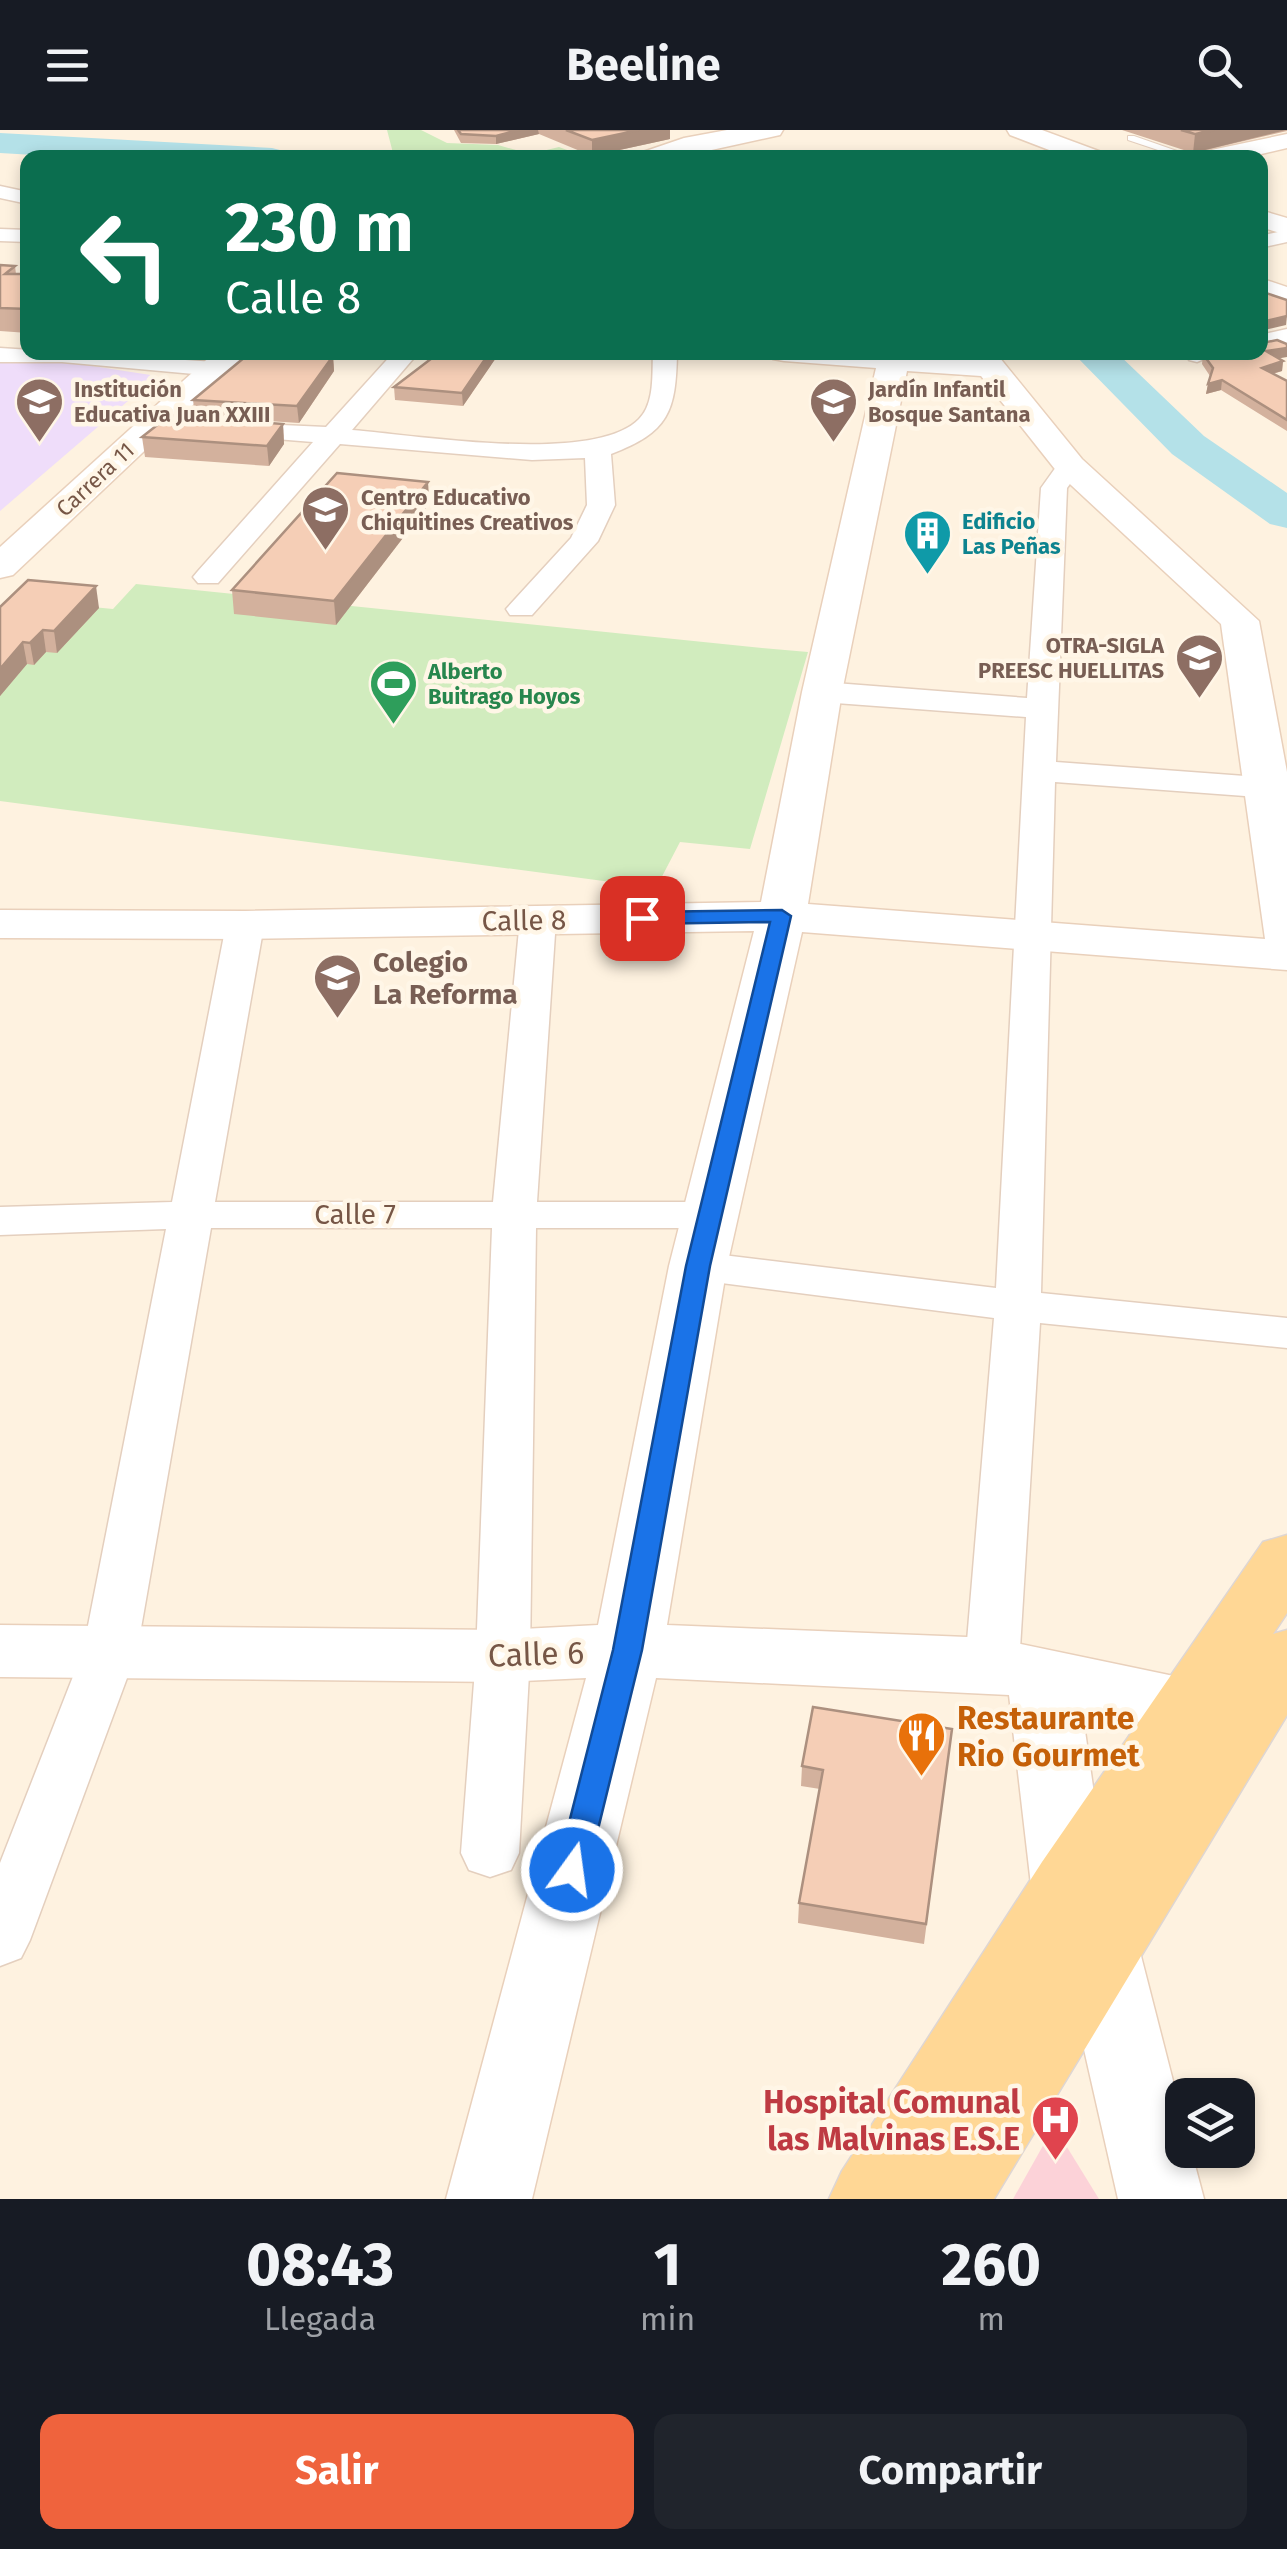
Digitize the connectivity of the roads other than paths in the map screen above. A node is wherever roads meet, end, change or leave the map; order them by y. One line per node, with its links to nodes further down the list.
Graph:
1 (770, 130): 3 (street)
2 (1019, 130): 8 (street)
3 (728, 133): 6 (street); 7 (street)
4 (1130, 138): 9 (lane)
5 (1287, 141): 10 (street)
6 (672, 150)
7 (780, 150)
8 (1073, 150)
9 (1168, 150)
10 (1244, 150)
11 (210, 360): 16 (street, Carrera 11); 20 (street, Carrera 11)
12 (400, 360): 17 (street)
13 (665, 360): 18 (street)
14 (892, 360): 28 (street)
15 (986, 360): 19 (street)
16 (157, 422): 17 (street); 21 (street, Carrera 11)
17 (335, 434): 18 (street); 24 (street)
18 (598, 450): 25 (street)
19 (1070, 466): 26 (street); 29 (street)
20 (0, 526)
21 (37, 532): 22 (street); 23 (street, Carrera 11)
22 (0, 536)
23 (0, 567)
24 (208, 577)
25 (521, 608)
26 (1240, 621): 27 (street); 31 (street)
27 (1287, 651)
28 (822, 692): 29 (street); 32 (street)
29 (1040, 710): 30 (street)
30 (1042, 771): 31 (street); 36 (street)
31 (1278, 788): 37 (street)
32 (782, 916): 33 (street, Calle 8); 36 (street, Calle 8); 42 (street)
33 (538, 919): 35 (street, Calle 8); 39 (street)
34 (0, 924): 35 (street, Calle 8)
35 (245, 925): 40 (street)
36 (1030, 934): 38 (street, Calle 8); 43 (street)
37 (1287, 936)
38 (1287, 956)
39 (514, 1213): 40 (street, Calle 7); 42 (street, Calle 7); 49 (street)
40 (191, 1216): 41 (street, Calle 7); 48 (street)
41 (0, 1221)
42 (704, 1240): 43 (street, Calle 7); 46 (street)
43 (1018, 1306): 44 (street, Calle 7); 51 (street)
44 (1287, 1333)
45 (1287, 1559): 52 (main road)
46 (628, 1650): 49 (street, Calle 6); 51 (street, Calle 6); 56 (street)
47 (0, 1651): 48 (street, Calle 6)
48 (110, 1652): 49 (street, Calle 6); 55 (street)
49 (503, 1656): 53 (street)
50 (1287, 1656): 54 (main road)
51 (1017, 1671): 52 (street, Calle 6); 54 (street)
52 (1188, 1704): 54 (main road)
53 (490, 1854)
54 (1084, 1916): 57 (main road); 58 (main road); 59 (street)
55 (0, 1940)
56 (489, 2199)
57 (872, 2199)
58 (946, 2199)
59 (1161, 2199)

